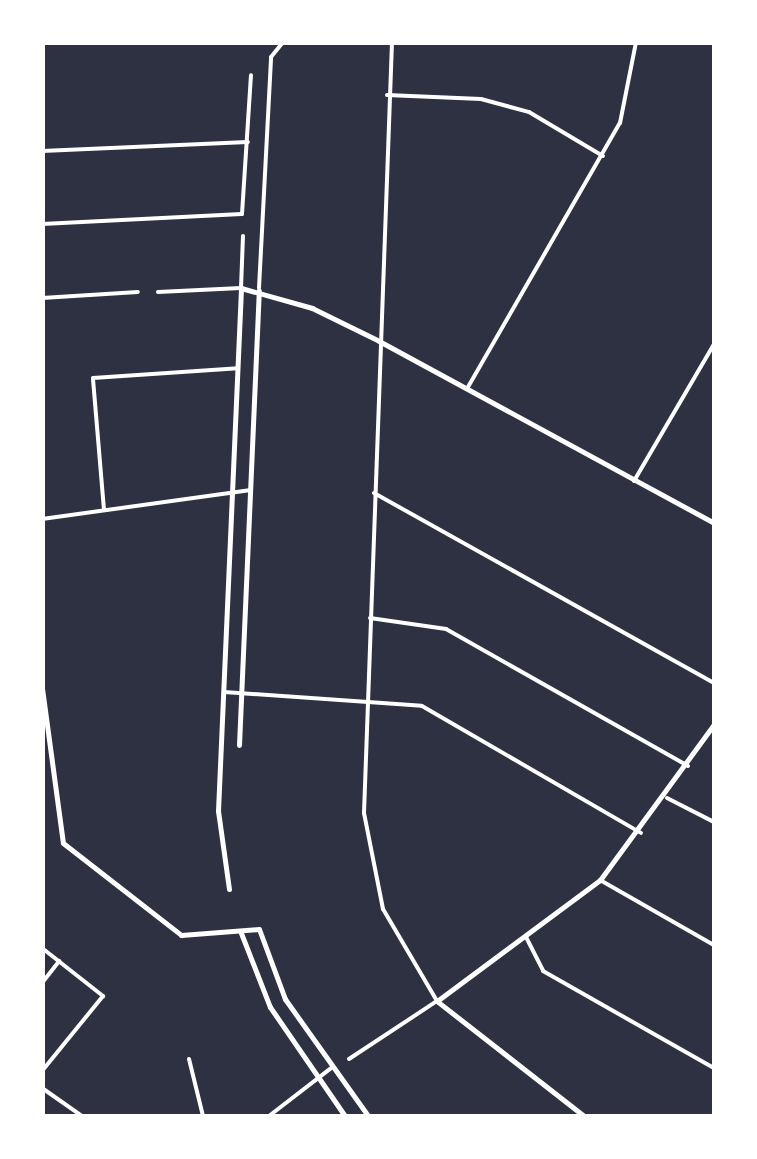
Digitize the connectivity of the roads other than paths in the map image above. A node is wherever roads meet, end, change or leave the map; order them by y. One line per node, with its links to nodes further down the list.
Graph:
1 (283, 42): 12 (street)
2 (392, 42): 5 (street)
3 (636, 42): 8 (street)
4 (251, 74): 6 (street)
5 (387, 95): 8 (street); 16 (street)
6 (249, 142): 7 (street); 9 (street)
7 (42, 151)
8 (603, 156): 19 (street)
9 (42, 224)
10 (243, 236): 11 (street)
11 (241, 288): 12 (street); 14 (street); 18 (street)
12 (258, 290): 16 (street); 21 (street)
13 (138, 292): 15 (street)
14 (158, 292)
15 (42, 298)
16 (379, 341): 19 (street); 23 (street)
17 (714, 344): 20 (street)
18 (238, 368): 22 (street); 24 (street)
19 (468, 388): 20 (street)
20 (634, 481): 26 (street)
21 (251, 490): 22 (street); 30 (street)
22 (232, 491): 24 (street); 31 (street)
23 (374, 494): 27 (street); 28 (street)
24 (104, 510): 25 (street)
25 (42, 518)
26 (714, 523)
27 (368, 617): 32 (street); 35 (street)
28 (714, 683)
29 (42, 688): 41 (street)
30 (243, 691): 31 (street); 32 (street); 34 (street)
31 (224, 692): 40 (street)
32 (365, 699): 38 (street); 47 (street)
33 (714, 724): 35 (street)
34 (240, 745)
35 (688, 766): 36 (street)
36 (667, 798): 37 (street); 38 (street)
37 (714, 822)
38 (641, 832): 39 (street)
39 (600, 880): 42 (street); 43 (street)
40 (229, 889)
41 (241, 933): 50 (street); 53 (street)
42 (526, 936): 47 (street); 51 (street)
43 (714, 945)
44 (42, 948): 45 (street)
45 (60, 961): 46 (street); 52 (street)
46 (42, 983)
47 (437, 1001): 49 (street); 60 (street)
48 (188, 1059): 56 (street)
49 (348, 1059)
50 (331, 1068): 53 (street); 59 (street)
51 (714, 1068)
52 (42, 1071)
53 (315, 1076): 57 (street); 58 (street)
54 (42, 1088): 55 (street)
55 (82, 1116)
56 (203, 1116)
57 (269, 1116)
58 (344, 1116)
59 (368, 1116)
60 (584, 1116)

